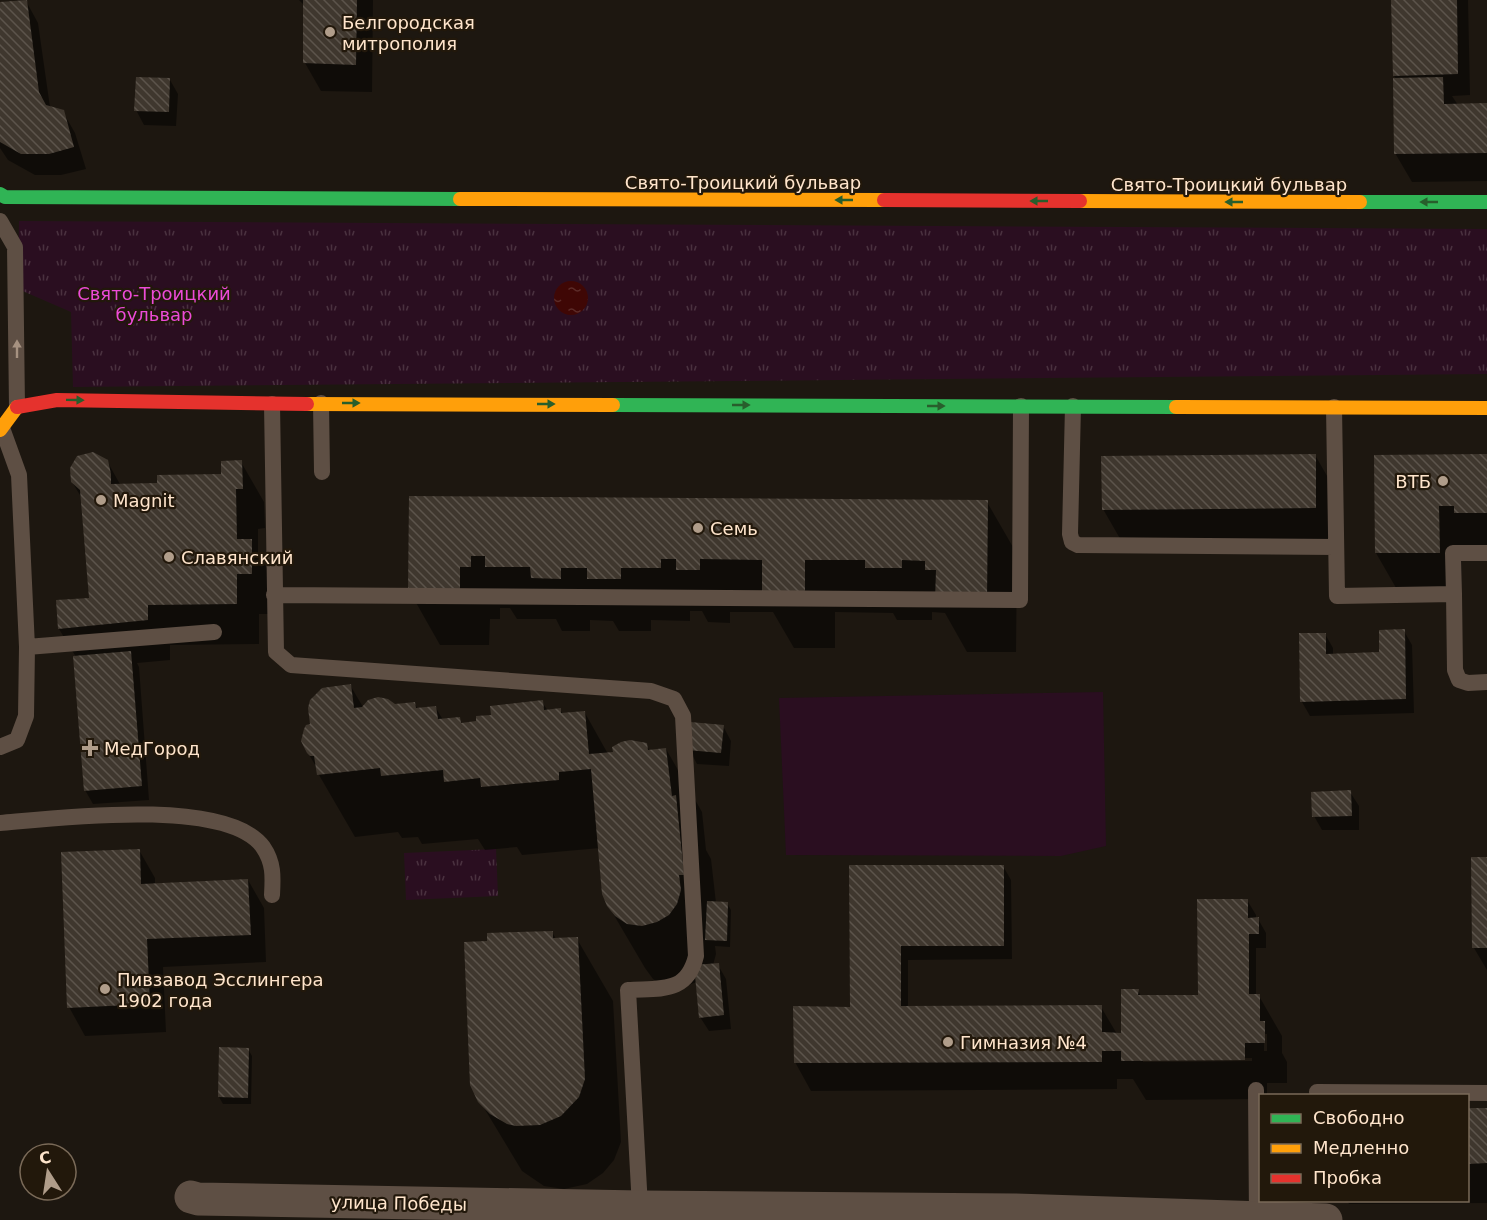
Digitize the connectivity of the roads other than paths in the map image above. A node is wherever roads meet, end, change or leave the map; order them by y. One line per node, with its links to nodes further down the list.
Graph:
1 (0, 194): 2 (street, Свято-Троицкий бульвар, one-way to 1)
2 (1487, 202)
3 (0, 222): 8 (lane, one-way to 3)
4 (321, 403): 5 (street); 6 (street, one-way to 6); 12 (lane)
5 (272, 404): 8 (street, one-way to 5); 16 (lane)
6 (1021, 406): 7 (street); 16 (lane)
7 (1074, 406): 9 (street); 13 (lane)
8 (17, 407): 11 (street)
9 (1334, 407): 10 (street); 13 (lane)
10 (1487, 408)
11 (1, 429): 18 (lane)
12 (322, 471)
13 (1336, 547): 15 (lane)
14 (1487, 553): 15 (lane)
15 (1454, 594): 19 (lane)
16 (274, 595): 27 (lane)
17 (214, 632): 18 (lane)
18 (27, 647): 20 (lane)
19 (1487, 682)
20 (0, 747)
21 (0, 823): 22 (lane)
22 (272, 895)
23 (1256, 1090): 28 (lane)
24 (1317, 1092): 25 (lane)
25 (1487, 1093)
26 (191, 1197): 27 (street, улица Победы)
27 (640, 1207): 28 (street, улица Победы)
28 (1257, 1219): 29 (street, улица Победы)
29 (1326, 1220)

